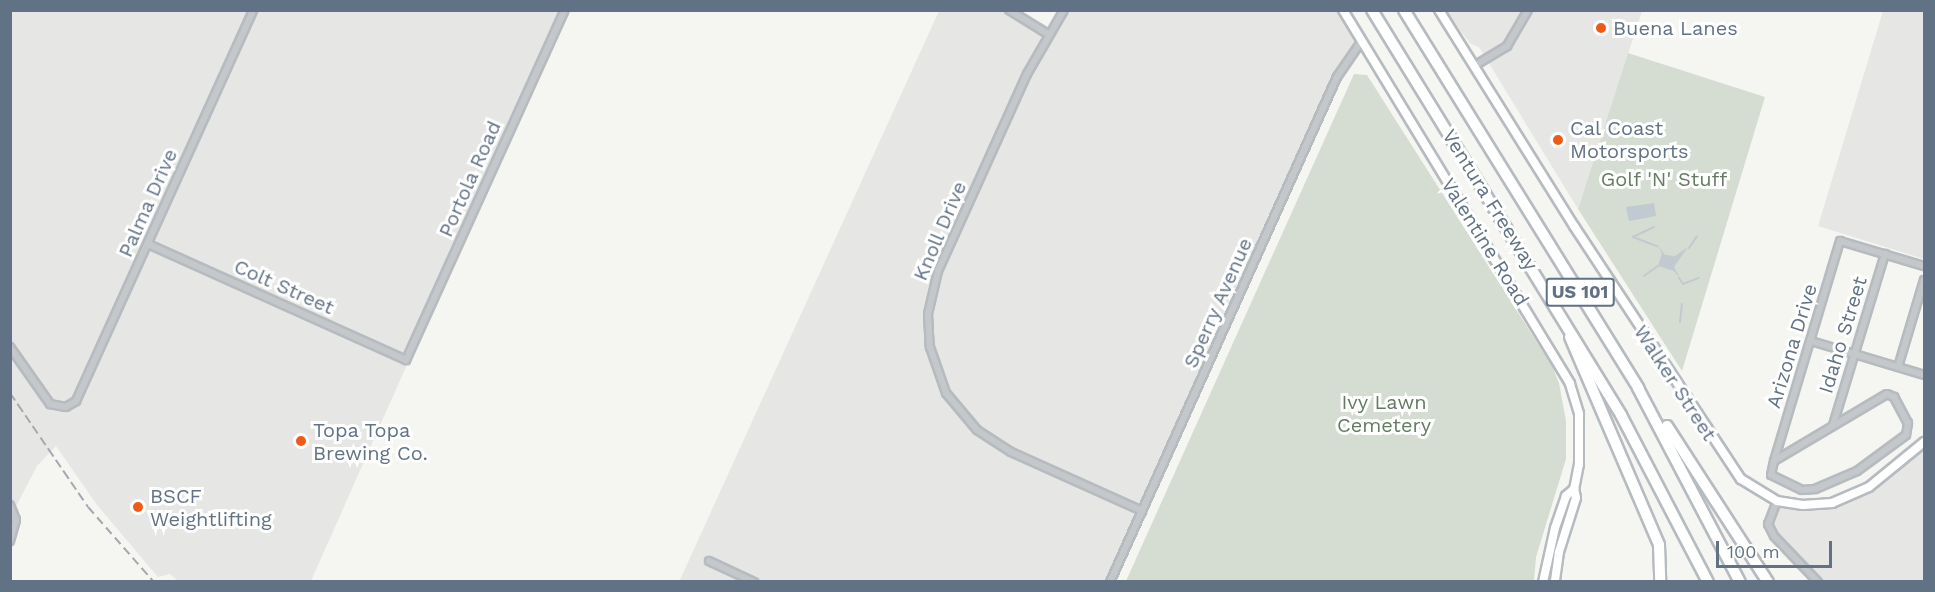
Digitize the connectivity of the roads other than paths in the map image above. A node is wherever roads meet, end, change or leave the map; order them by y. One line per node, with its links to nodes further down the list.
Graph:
1 (253, 10): 13 (street, Palma Drive)
2 (565, 10): 22 (street, Portola Road)
3 (1009, 10): 10 (street)
4 (1064, 10): 10 (street, Knoll Drive)
5 (1343, 10): 11 (street, Valentine Road)
6 (1372, 10): 17 (highway, Ventura Freeway / US 101)
7 (1404, 10): 18 (highway, Ventura Freeway / US 101)
8 (1439, 10): 12 (street, Walker Street)
9 (1528, 10): 12 (street)
10 (1048, 34): 31 (street, Knoll Drive)
11 (1361, 42): 28 (street, Valentine Road); 31 (street, Sperry Avenue)
12 (1474, 66): 29 (street, Walker Street)
13 (148, 244): 20 (street, Palma Drive); 22 (street, Colt Street)
14 (1885, 254): 15 (street); 19 (street, Arizona Drive); 21 (street, Idaho Street)
15 (1924, 266)
16 (1924, 280): 23 (street)
17 (1567, 326): 38 (highway); 39 (highway, Ventura Freeway / US 101)
18 (1603, 329): 40 (highway, Ventura Freeway / US 101); 41 (highway)
19 (1811, 341): 21 (street); 27 (street, Arizona Drive)
20 (10, 346)
21 (1854, 355): 23 (street); 25 (street, Idaho Street)
22 (406, 360)
23 (1899, 367): 24 (street)
24 (1924, 375)
25 (1833, 425): 27 (street); 27 (street)
26 (1924, 442): 29 (street)
27 (1774, 461)
28 (1574, 489): 36 (street, Valentine Road); 37 (street, Valentine Road)
29 (1777, 501): 42 (street)
30 (10, 505): 32 (street)
31 (1142, 511): 35 (street, Sperry Avenue)
32 (10, 541)
33 (709, 561): 34 (street)
34 (754, 582)
35 (1110, 582)
36 (1543, 582)
37 (1555, 582)
38 (1660, 582)
39 (1708, 582)
40 (1740, 582)
41 (1768, 582)
42 (1818, 582)

